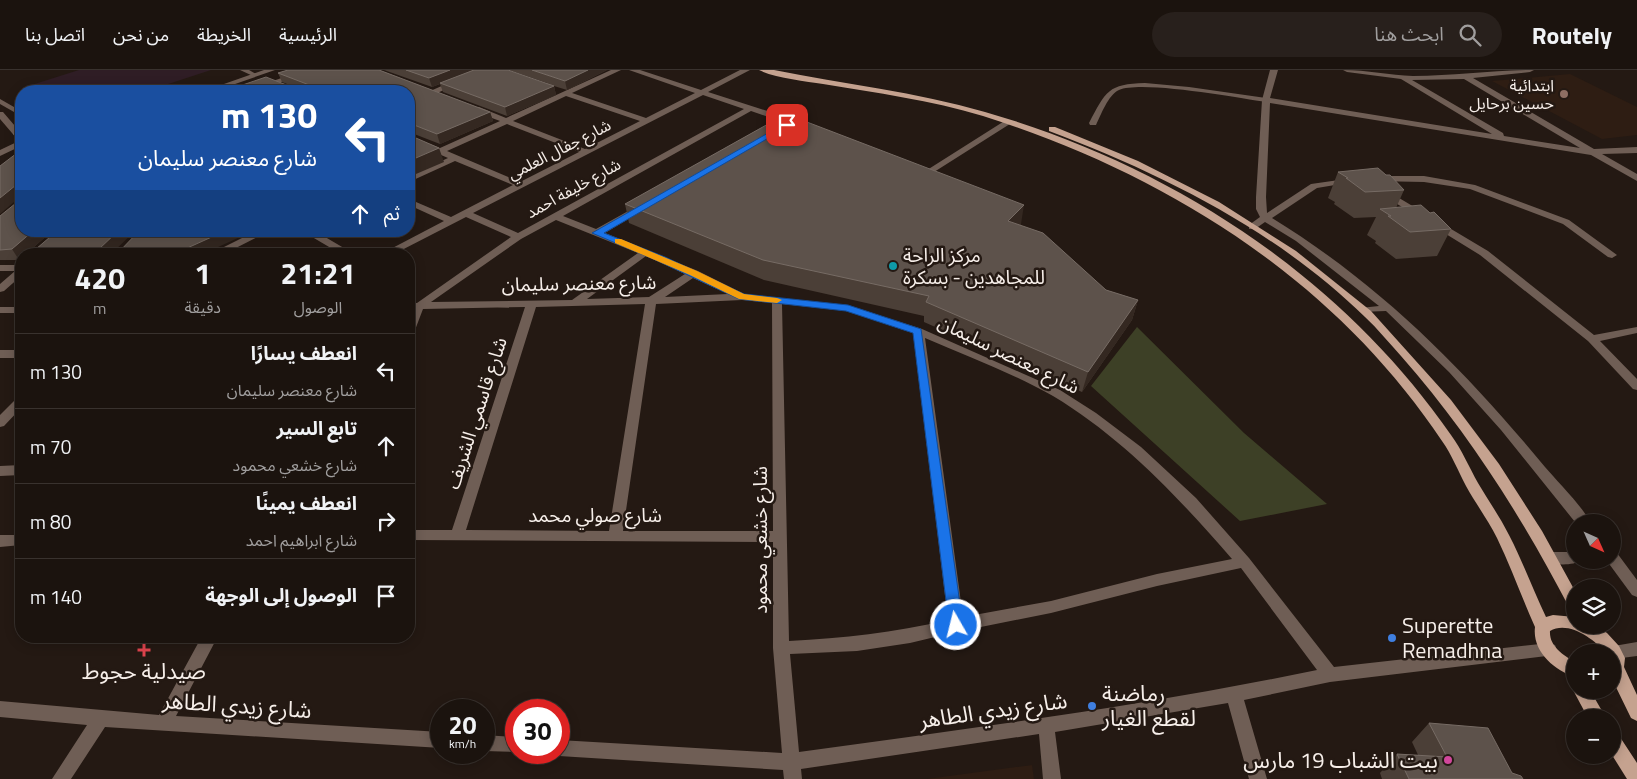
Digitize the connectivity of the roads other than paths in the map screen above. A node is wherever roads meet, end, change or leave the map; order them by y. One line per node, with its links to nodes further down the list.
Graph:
1 (243, 70): 13 (lane)
2 (271, 70): 13 (street)
3 (311, 70): 16 (street)
4 (484, 70): 23 (street)
5 (617, 70): 22 (street)
6 (633, 70): 21 (street)
7 (746, 70): 21 (street, شارع جفال العلمي)
8 (763, 70): 32 (main road)
9 (800, 70): 61 (main road)
10 (1274, 70): 24 (street)
11 (1346, 70): 15 (street)
12 (1530, 70): 14 (street)
13 (255, 75): 17 (street)
14 (1465, 77): 15 (street); 39 (street)
15 (1403, 78): 36 (street)
16 (274, 83): 18 (street); 19 (street)
17 (226, 85)
18 (268, 85)
19 (280, 85)
20 (550, 88): 22 (street)
21 (701, 93): 27 (street); 30 (street, شارع جفال العلمي)
22 (567, 94): 30 (street); 31 (street)
23 (442, 96)
24 (1266, 100): 33 (lane); 36 (street); 59 (street)
25 (0, 101): 28 (street)
26 (469, 107): 31 (street)
27 (749, 108): 34 (street); 58 (street, شارع خليفة احمد)
28 (15, 110)
29 (0, 114): 35 (street)
30 (647, 121): 45 (street, شارع جفال العلمي)
31 (506, 122): 44 (street); 45 (street)
32 (1009, 122): 51 (lane); 112 (main road)
33 (1093, 123)
34 (779, 130)
35 (15, 135)
36 (1507, 139): 42 (street)
37 (415, 140): 44 (street)
38 (1637, 143): 39 (street)
39 (1580, 146): 42 (street); 46 (street)
40 (15, 147): 47 (street)
41 (15, 148): 49 (street)
42 (1563, 148): 46 (street)
43 (1637, 150): 46 (street)
44 (441, 151): 48 (street)
45 (586, 152): 54 (street, شارع جفال العلمي)
46 (1590, 152): 52 (street)
47 (0, 153)
48 (454, 158): 50 (street); 54 (street)
49 (0, 159)
50 (415, 176)
51 (918, 178)
52 (1637, 178)
53 (1364, 180): 59 (street); 70 (street); 89 (street)
54 (520, 186): 57 (street, شارع جفال العلمي)
55 (647, 204): 62 (street)
56 (415, 205): 60 (street)
57 (465, 213): 60 (street, شارع جفال العلمي); 65 (street)
58 (554, 216): 62 (street); 65 (street, شارع خليفة احمد)
59 (1265, 218): 61 (street); 83 (street)
60 (450, 220): 68 (street, شارع جفال العلمي)
61 (1252, 227): 86 (main road)
62 (597, 233): 69 (street)
63 (251, 237): 66 (street)
64 (318, 237): 67 (street)
65 (518, 237): 81 (street, شارع خليفة احمد)
66 (228, 248)
67 (338, 248)
68 (397, 248)
69 (645, 252): 73 (street); 79 (street)
70 (1612, 255)
71 (0, 268): 72 (street)
72 (15, 269)
73 (694, 273): 76 (street); 77 (street)
74 (15, 275): 75 (street)
75 (0, 289)
76 (742, 297): 77 (street, شارع معنصر سليمان); 78 (street, شارع معنصر سليمان)
77 (651, 300): 79 (street, شارع معنصر سليمان); 100 (street)
78 (777, 300): 88 (street, شارع معنصر سليمان); 101 (street, شارع خشعي محمود)
79 (576, 302): 80 (street, شارع معنصر سليمان)
80 (530, 304): 82 (street, شارع معنصر سليمان); 98 (street, شارع قاسمي الشريف)
81 (415, 305)
82 (415, 306)
83 (1389, 308): 86 (street); 97 (street)
84 (0, 310): 85 (street)
85 (15, 310)
86 (1364, 310): 104 (main road)
87 (1637, 330): 89 (street)
88 (918, 331): 106 (street, شارع معنصر سليمان); 111 (street)
89 (1592, 339): 92 (street)
90 (0, 354): 91 (street)
91 (15, 354)
92 (1637, 386)
93 (11, 411): 94 (street)
94 (0, 423)
95 (15, 470): 96 (street)
96 (0, 471)
97 (1576, 514)
98 (458, 534): 99 (street, شارع صولي محمد); 100 (street, شارع صولي محمد)
99 (415, 535)
100 (615, 535): 101 (street, شارع صولي محمد)
101 (780, 537): 116 (street, شارع خشعي محمود)
102 (15, 540): 103 (street)
103 (0, 541)
104 (1551, 558): 105 (street); 108 (main road)
105 (1566, 558)
106 (1244, 562): 111 (street); 121 (street, شارع معنصر سليمان)
107 (1621, 569): 109 (street)
108 (1566, 587)
109 (1637, 591)
110 (1566, 623): 112 (main road)
111 (956, 625): 116 (street)
112 (1544, 627): 118 (main road)
113 (1594, 634): 115 (main road)
114 (206, 643): 127 (street)
115 (1607, 644)
116 (781, 648): 132 (street, شارع خشعي محمود)
117 (1637, 649): 119 (street)
118 (1550, 650): 120 (main road); 121 (street, شارع زيدي الطاهر)
119 (1621, 659)
120 (1566, 664)
121 (1330, 675): 123 (street, شارع زيدي الطاهر)
122 (1621, 679): 125 (main road)
123 (1234, 695): 128 (street, شارع زيدي الطاهر); 137 (street)
124 (0, 709): 126 (street, شارع زيدي الطاهر)
125 (1637, 713)
126 (102, 719): 127 (street, شارع زيدي الطاهر); 134 (street)
127 (163, 723): 129 (street, شارع زيدي الطاهر)
128 (1046, 724): 132 (street, شارع زيدي الطاهر); 136 (street)
129 (430, 739)
130 (570, 749): 132 (street, شارع زيدي الطاهر)
131 (1621, 754): 133 (main road)
132 (791, 762): 135 (street, شارع خشعي محمود)
133 (1637, 778)
134 (61, 779)
135 (793, 779)
136 (1052, 779)
137 (1258, 779)

